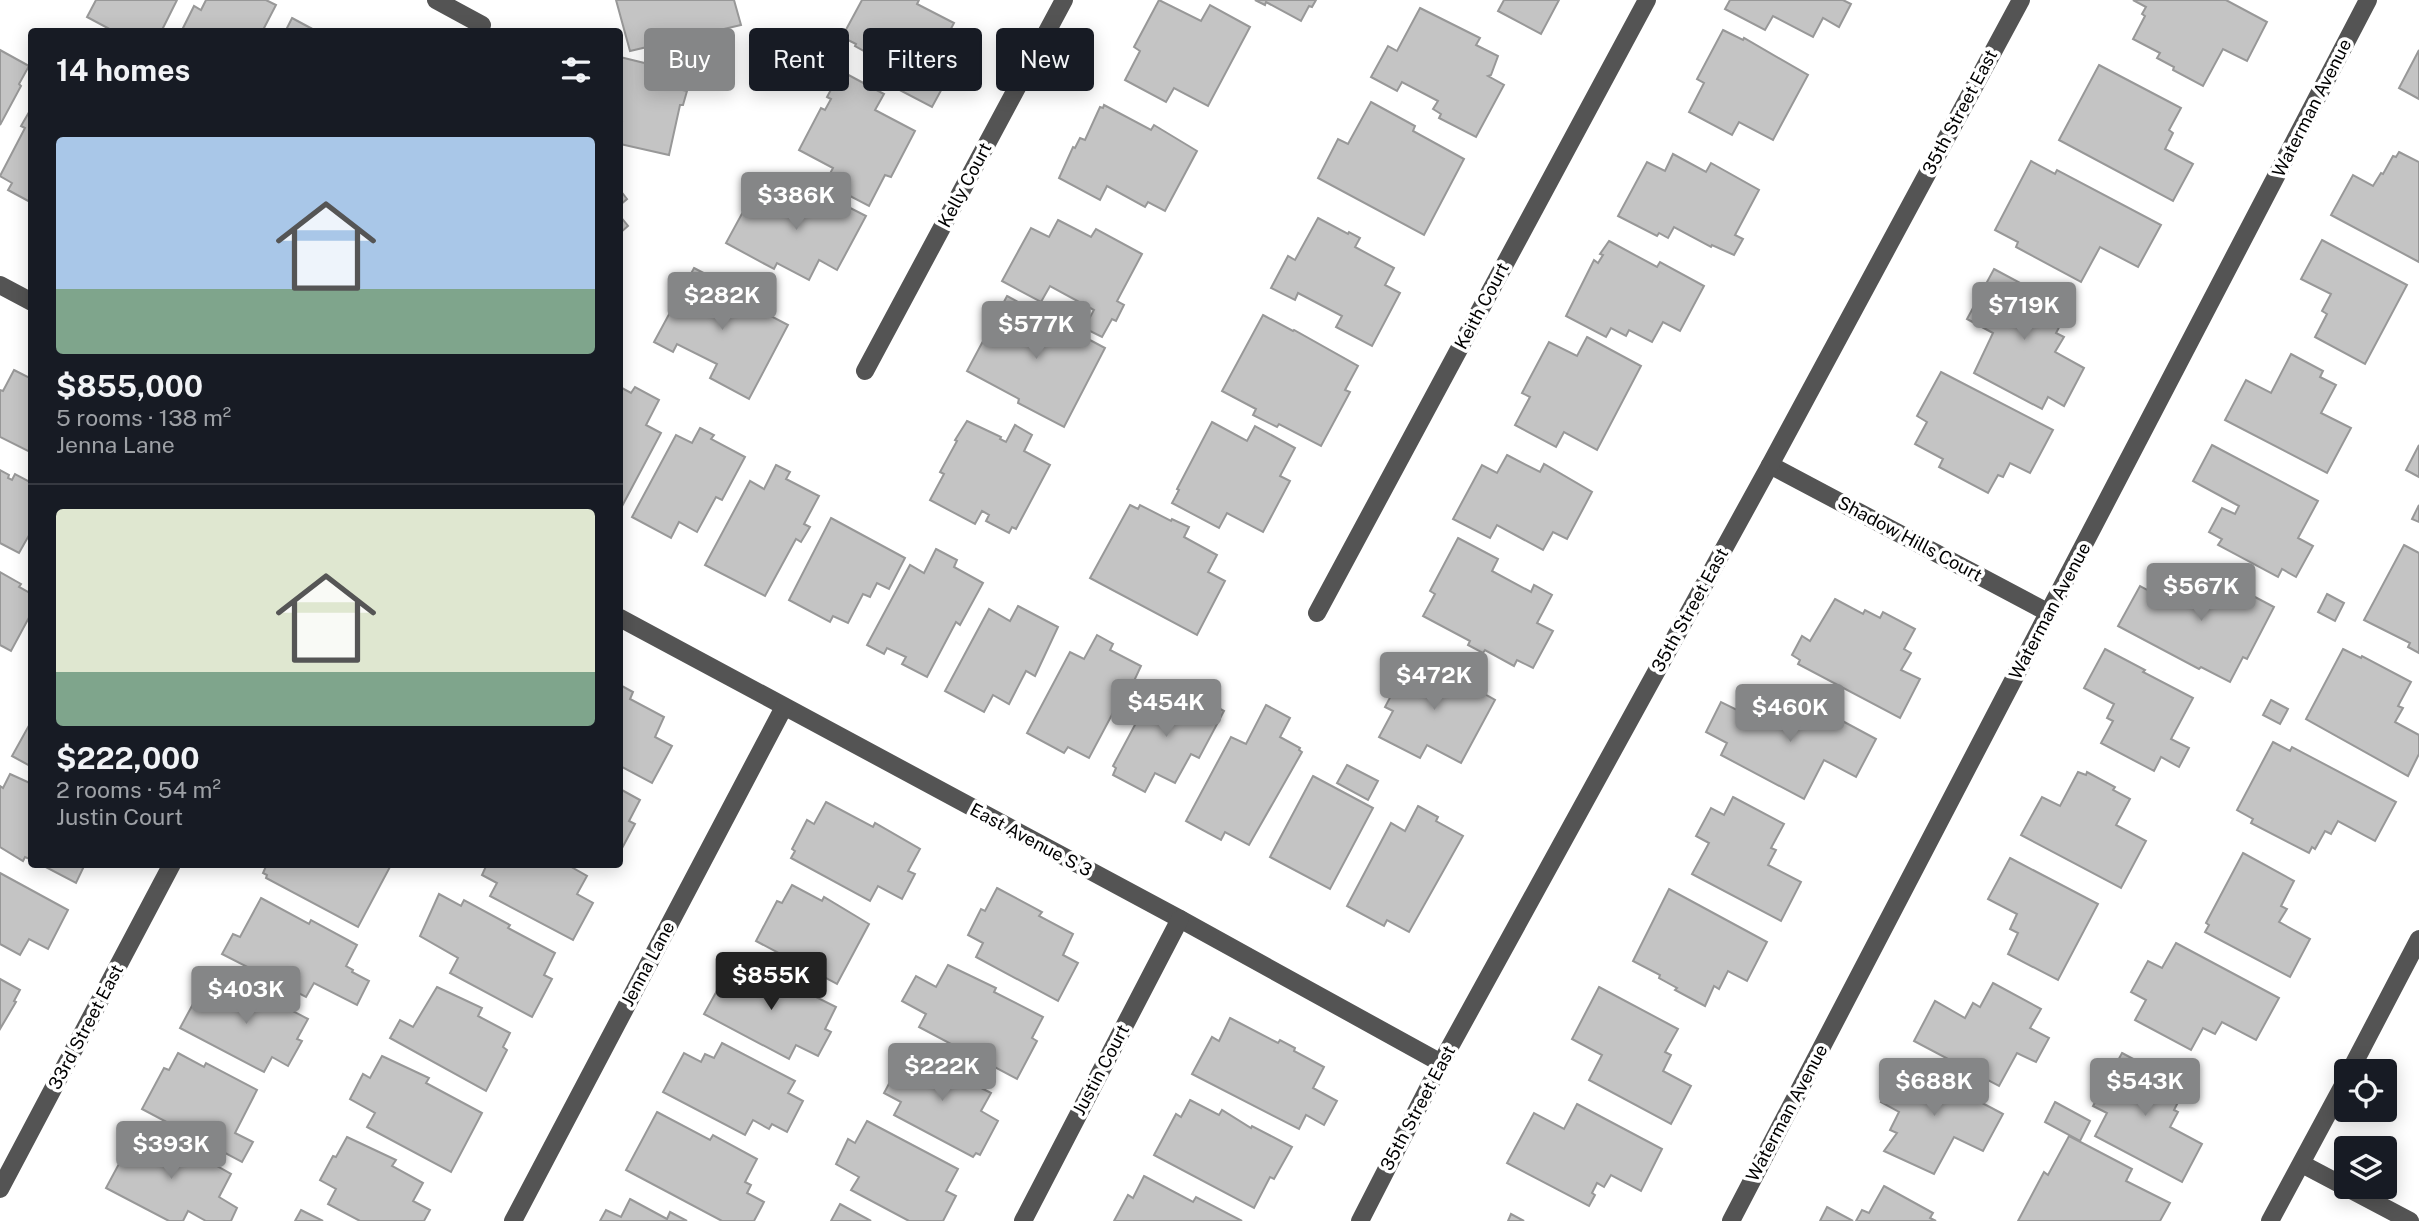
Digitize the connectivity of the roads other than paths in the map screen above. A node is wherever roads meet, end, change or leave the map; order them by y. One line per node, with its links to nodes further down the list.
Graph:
1 (436, 0): 6 (street)
2 (1064, 0): 9 (street, Kelly Court)
3 (1647, 0): 11 (street, Keith Court)
4 (2021, 0): 10 (street, 35th Street East)
5 (2368, 0): 12 (street, Waterman Avenue)
6 (482, 24)
7 (0, 285): 8 (street)
8 (28, 300)
9 (865, 371)
10 (1770, 465): 12 (street, Shadow Hills Court); 19 (street, 35th Street East)
11 (1318, 612)
12 (2049, 613): 26 (street, Waterman Avenue)
13 (623, 620): 14 (street, East Avenue S 3)
14 (784, 707): 16 (street, East Avenue S 3); 23 (street, Jenna Lane)
15 (170, 868): 22 (street, 33rd Street East)
16 (1180, 919): 19 (street, East Avenue S 3); 24 (street, Justin Court)
17 (2419, 939): 18 (street)
18 (2356, 1059)
19 (1441, 1063): 25 (street, 35th Street East)
20 (2334, 1103): 21 (street)
21 (2302, 1164): 27 (street); 28 (street)
22 (0, 1189)
23 (513, 1221)
24 (1023, 1221)
25 (1360, 1221)
26 (1731, 1221)
27 (2270, 1221)
28 (2410, 1221)

